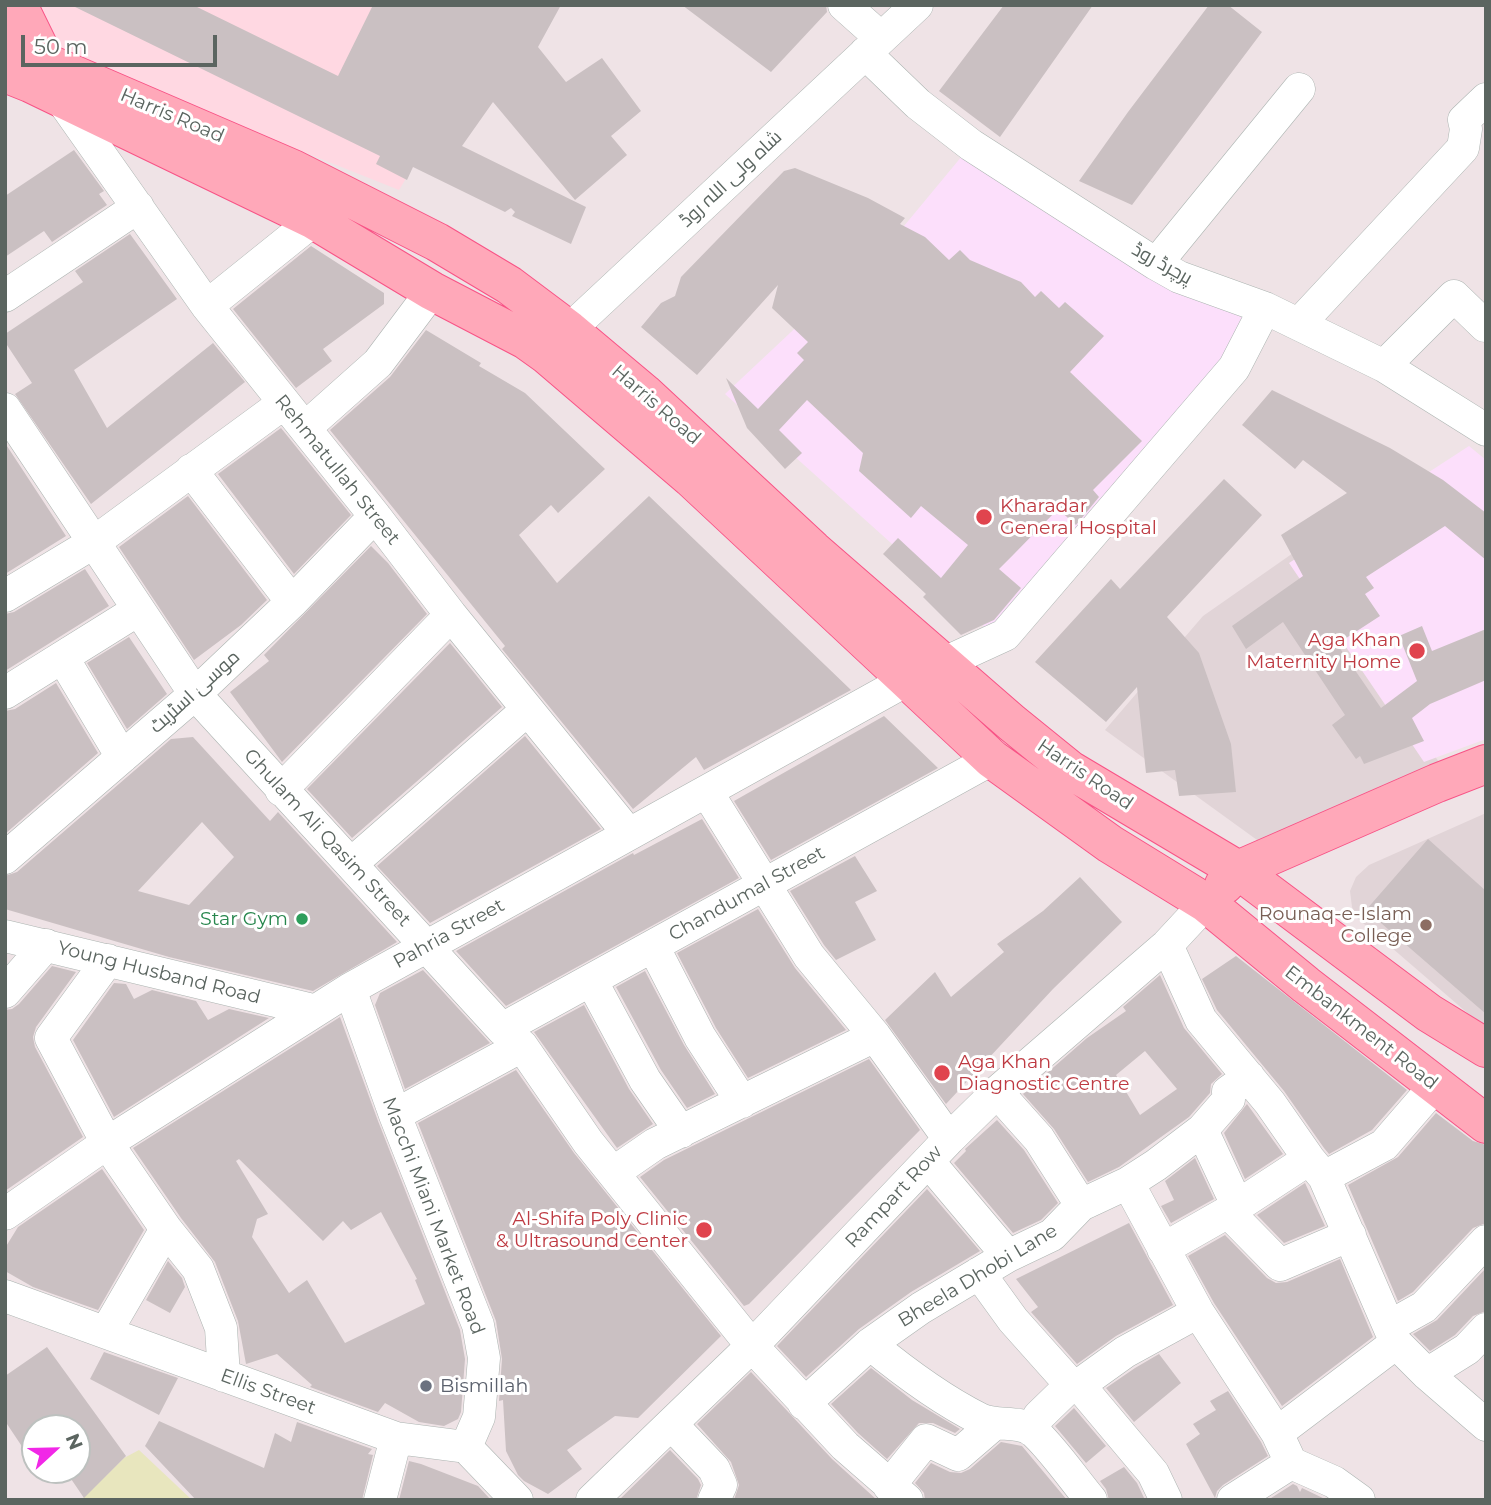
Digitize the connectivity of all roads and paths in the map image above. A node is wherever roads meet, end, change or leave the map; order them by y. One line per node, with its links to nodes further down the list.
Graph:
1 (18, 5): 7 (main road)
2 (844, 5): 5 (street, پرچرڈ روڈ)
3 (917, 5): 5 (street, شاہ ولی اللہ روڈ)
4 (5, 45): 7 (main road, Harris Road)
5 (873, 46): 12 (street, پرچرڈ روڈ); 19 (street, شاہ ولی اللہ روڈ)
6 (5, 73): 7 (main road, Harris Road)
7 (52, 79): 10 (street, Rehmatullah Street); 11 (main road, Harris Road); 19 (main road, Harris Road)
8 (1299, 89): 12 (street)
9 (1486, 99): 18 (street)
10 (138, 207): 14 (street); 15 (street, Rehmatullah Street)
11 (314, 220): 13 (main road, Harris Road); 15 (street)
12 (1156, 264): 16 (street, پرچرڈ روڈ)
13 (432, 291): 19 (main road, Harris Road); 23 (street)
14 (5, 296)
15 (207, 306): 21 (street, Rehmatullah Street)
16 (1265, 308): 18 (street, پرچرڈ روڈ); 33 (street, Pahria Street)
17 (1480, 310): 20 (street)
18 (1298, 324): 20 (street, پرچرڈ روڈ)
19 (558, 342): 33 (main road, Harris Road); 34 (main road, Harris Road)
20 (1384, 366): 24 (street, پرچرڈ روڈ)
21 (284, 403): 23 (street, Rehmatullah Street); 25 (street)
22 (5, 409): 27 (street, Ghulam Ali Qasim Street)
23 (304, 428): 26 (street, Rehmatullah Street)
24 (1486, 430)
25 (191, 470): 27 (street); 29 (street)
26 (375, 516): 29 (street, موسیٰ اسٹریٹ); 31 (street, Rehmatullah Street)
27 (93, 543): 28 (street); 30 (street, Ghulam Ali Qasim Street)
28 (10, 583)
29 (292, 602): 36 (street, موسیٰ اسٹریٹ)
30 (138, 610): 32 (street); 36 (street, Ghulam Ali Qasim Street)
31 (451, 615): 37 (street, Rehmatullah Street); 41 (street)
32 (63, 658): 35 (street); 38 (street)
33 (944, 665): 34 (street, Pahria Street); 46 (main road, Harris Road)
34 (907, 680): 39 (main road, Harris Road); 42 (street, Pahria Street)
35 (5, 693)
36 (195, 694): 38 (street, موسیٰ اسٹریٹ); 41 (street, Ghulam Ali Qasim Street)
37 (527, 710): 43 (street, Rehmatullah Street); 45 (street)
38 (122, 757): 44 (street, موسیٰ اسٹریٹ)
39 (992, 759): 47 (street, Chandumal Street); 48 (main road, Harris Road)
40 (1486, 764): 46 (main road)
41 (281, 790): 45 (street, Ghulam Ali Qasim Street)
42 (706, 792): 43 (street, Pahria Street); 47 (street)
43 (628, 833): 53 (street, Pahria Street)
44 (5, 858)
45 (351, 864): 53 (street, Ghulam Ali Qasim Street)
46 (1238, 870): 48 (main road); 61 (main road)
47 (764, 884): 52 (street, Chandumal Street); 59 (street)
48 (1206, 903): 51 (street, Rampart Row); 63 (main road, Embankment Road)
49 (5, 936): 50 (street, Young Husband Road)
50 (46, 945): 54 (street, Young Husband Road); 57 (street)
51 (1167, 945): 62 (street); 64 (street, Rampart Row)
52 (653, 946): 55 (street, Chandumal Street); 65 (street)
53 (428, 947): 56 (street, Pahria Street); 60 (street, Ghulam Ali Qasim Street)
54 (108, 960): 58 (street, Young Husband Road); 70 (street)
55 (591, 980): 60 (street, Chandumal Street); 69 (street)
56 (349, 989): 58 (street, Pahria Street); 66 (street, Macchi Miani Market Road)
57 (5, 992)
58 (313, 1010): 70 (street, Pahria Street)
59 (876, 1036): 65 (street); 71 (street)
60 (512, 1037): 66 (street, Chandumal Street); 73 (street, Ghulam Ali Qasim Street)
61 (1486, 1048)
62 (1248, 1077): 68 (street, Bheela Dhobi Lane); 72 (street)
63 (1435, 1086): 67 (main road, Embankment Road); 72 (street)
64 (997, 1092): 71 (street, Rampart Row); 75 (street)
65 (742, 1102): 69 (street)
66 (395, 1115): 101 (street, Macchi Miani Market Road)
67 (1486, 1124)
68 (1202, 1130): 74 (street, Bheela Dhobi Lane); 76 (street)
69 (681, 1132): 73 (street)
70 (107, 1143): 77 (street, Pahria Street); 78 (street)
71 (938, 1150): 82 (street); 90 (street, Rampart Row)
72 (1317, 1168): 76 (street); 79 (street)
73 (612, 1173): 90 (street, Ghulam Ali Qasim Street)
74 (1128, 1183): 75 (street, Bheela Dhobi Lane); 81 (street)
75 (1081, 1205): 82 (street, Bheela Dhobi Lane)
76 (1233, 1209): 79 (street); 81 (street)
77 (5, 1214)
78 (166, 1229): 86 (street); 92 (street)
79 (1350, 1235): 88 (street)
80 (1486, 1241): 88 (street)
81 (1163, 1249): 85 (street)
82 (1008, 1256): 83 (street, Bheela Dhobi Lane)
83 (979, 1273): 89 (street, Bheela Dhobi Lane); 93 (street)
84 (5, 1296): 86 (street, Ellis Street)
85 (1198, 1312): 93 (street); 99 (street)
86 (106, 1332): 92 (street, Ellis Street)
87 (1484, 1333): 91 (street)
88 (1393, 1335): 91 (street); 99 (street)
89 (870, 1344): 94 (street, Bheela Dhobi Lane); 96 (street)
90 (752, 1346): 94 (street, Ghulam Ali Qasim Street); 95 (street, Rampart Row)
91 (1427, 1374): 97 (street)
92 (224, 1376): 100 (street, Ellis Street)
93 (1075, 1385): 98 (street); 109 (street)
94 (804, 1404): 103 (street, Ghulam Ali Qasim Street)
95 (672, 1424): 106 (street, Rampart Row); 107 (street)
96 (994, 1424): 98 (street); 103 (street)
97 (1486, 1425)
98 (1031, 1430): 108 (street)
99 (1278, 1433): 102 (street)
100 (396, 1438): 101 (street, Ellis Street); 104 (street)
101 (466, 1447): 105 (street)
102 (1292, 1462): 110 (street); 111 (street)
103 (898, 1493)
104 (380, 1500)
105 (517, 1500)
106 (593, 1500)
107 (714, 1500)
108 (1091, 1500)
109 (1166, 1500)
110 (1233, 1500)
111 (1359, 1500)

